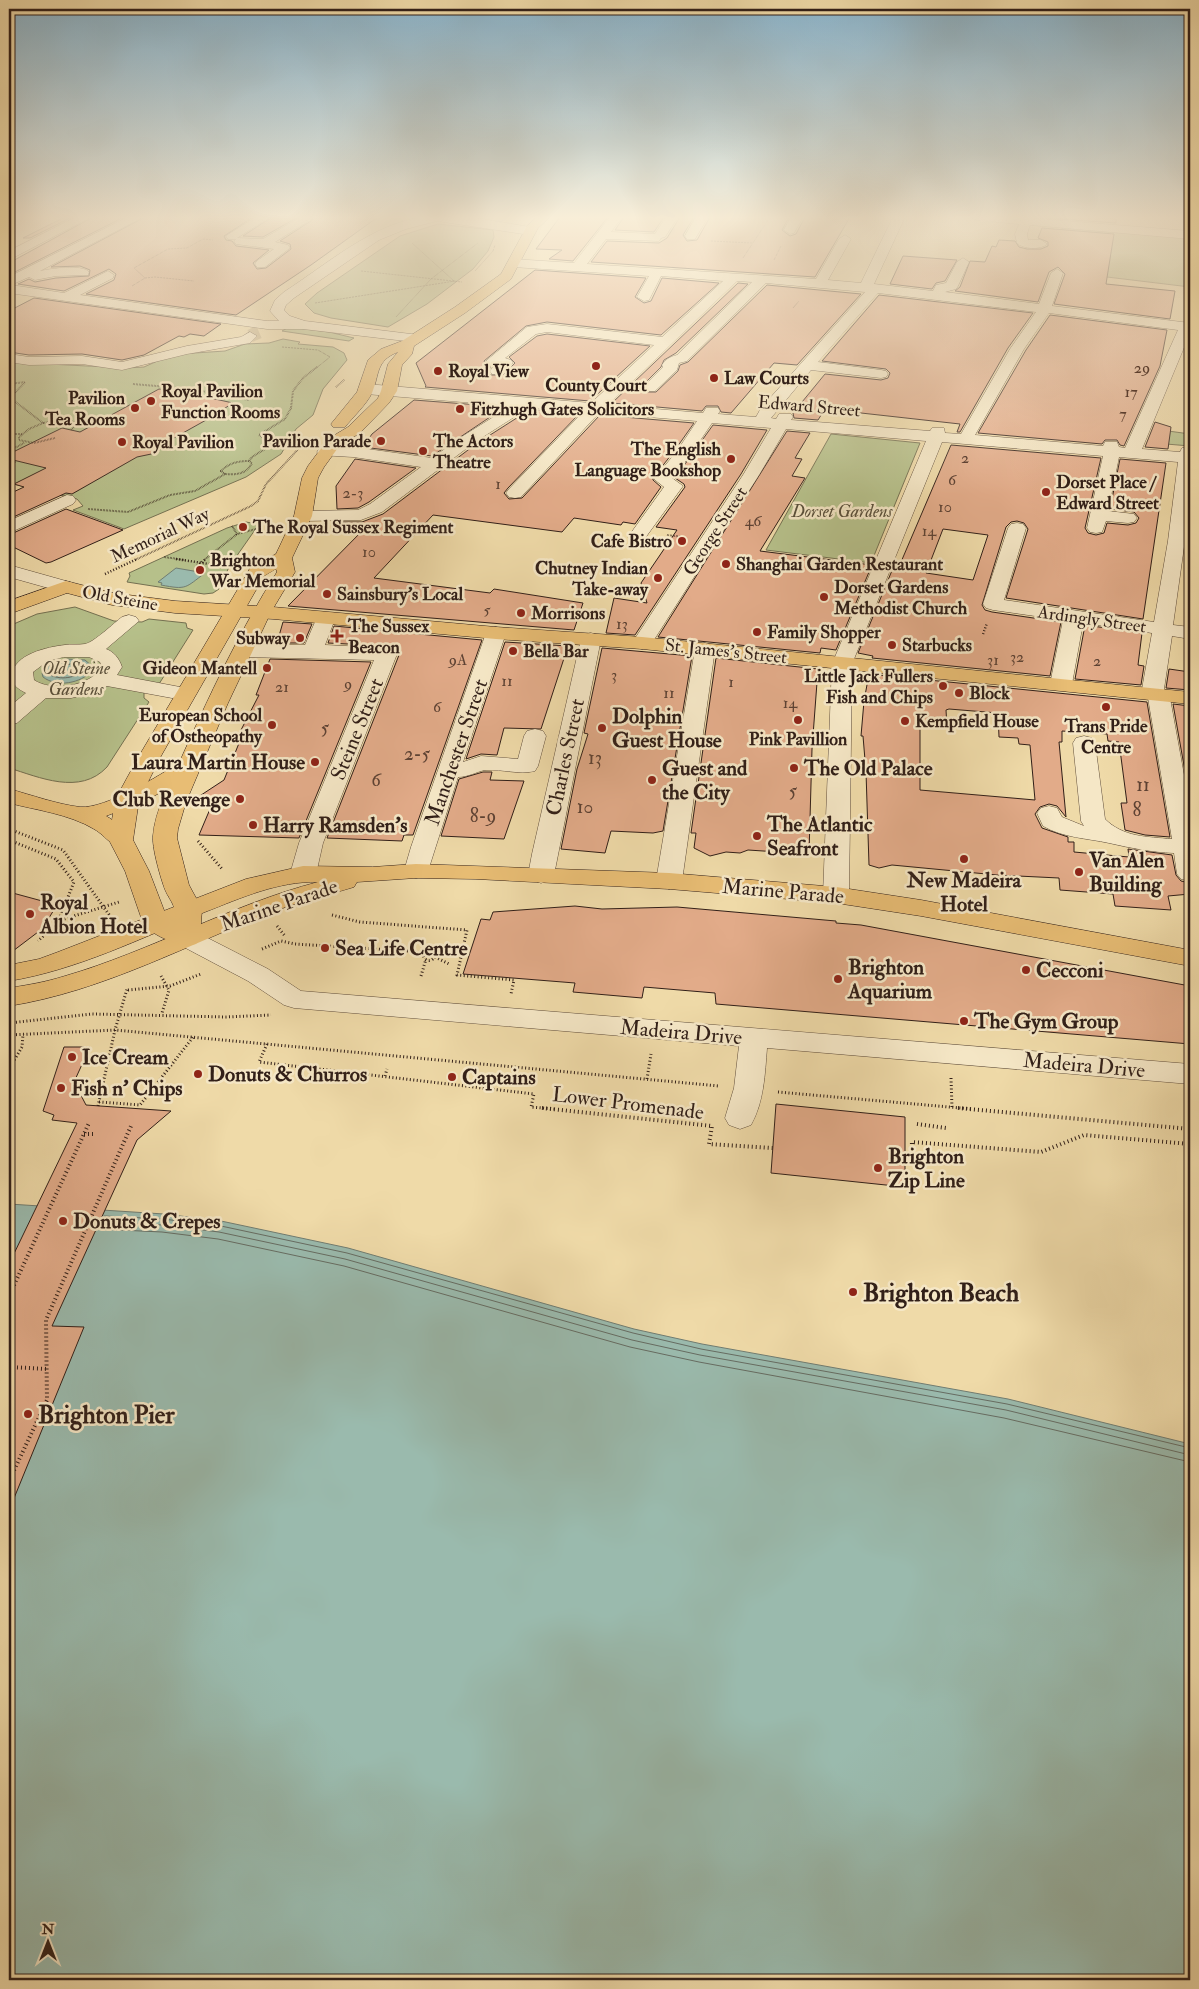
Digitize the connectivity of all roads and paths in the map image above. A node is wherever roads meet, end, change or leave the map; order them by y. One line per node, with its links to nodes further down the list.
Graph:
1 (141, 310): 12 (street)
2 (277, 310): 10 (street)
3 (403, 310): 9 (path)
4 (460, 310): 13 (main road)
5 (699, 310): 14 (street)
6 (732, 310): 23 (street)
7 (852, 310): 17 (street)
8 (1044, 310): 11 (street); 31 (street)
9 (394, 320)
10 (302, 324): 12 (street); 13 (street)
11 (1188, 327): 39 (street)
12 (258, 331): 16 (street)
13 (410, 341): 21 (main road); 22 (main road)
14 (665, 342): 18 (street); 24 (street)
15 (280, 346): 42 (path)
16 (9, 358)
17 (808, 365): 19 (street); 27 (street)
18 (497, 371)
19 (881, 374)
20 (9, 384): 29 (path)
21 (366, 385): 22 (street, Edward Street); 37 (main road)
22 (389, 387): 24 (street, Edward Street); 37 (main road)
23 (650, 388)
24 (598, 405): 26 (street, Edward Street); 26 (street, Edward Street); 45 (street)
25 (517, 409): 43 (street)
26 (714, 414): 27 (street, Edward Street); 56 (street)
27 (763, 419): 28 (street, Edward Street)
28 (783, 421): 34 (street, Edward Street); 74 (street, George Street)
29 (43, 423): 30 (path); 33 (path)
30 (71, 430)
31 (968, 433): 34 (street, Edward Street); 38 (street, Edward Street)
32 (9, 434): 33 (path)
33 (22, 434): 36 (path)
34 (937, 434): 38 (street, Edward Street); 81 (street)
35 (55, 438): 36 (path)
36 (25, 443): 40 (path)
37 (329, 447): 43 (street); 49 (main road)
38 (1111, 448): 39 (street, Edward Street); 50 (street)
39 (1133, 449): 41 (street, Edward Street)
40 (9, 451)
41 (1189, 454): 70 (street)
42 (249, 461): 44 (path); 44 (path)
43 (436, 464): 49 (street)
44 (225, 474): 48 (path)
45 (515, 493)
46 (66, 500): 52 (street)
47 (258, 501): 63 (path, Memorial Way)
48 (107, 512)
49 (302, 516): 58 (main road)
50 (1128, 518)
51 (232, 526): 55 (path)
52 (9, 528)
53 (1017, 528): 67 (street, Ardingly Street)
54 (256, 529): 55 (path)
55 (238, 534): 59 (path)
56 (637, 537)
57 (164, 556): 59 (path)
58 (283, 558): 65 (main road); 66 (main road)
59 (200, 563): 60 (path); 61 (path)
60 (197, 566)
61 (229, 568)
62 (9, 571): 63 (street)
63 (69, 588): 64 (main road, Old Steine); 65 (main road, Old Steine)
64 (9, 608)
65 (234, 611): 66 (main road, Old Steine); 94 (main road)
66 (261, 612): 68 (main road, St. James's Street); 77 (main road)
67 (1074, 616): 70 (street, Ardingly Street); 83 (street)
68 (324, 619): 71 (main road, St. James's Street); 78 (street)
69 (129, 621): 76 (street)
70 (1164, 630): 72 (street, Ardingly Street); 86 (street)
71 (496, 633): 73 (main road, St. James's Street); 92 (street, Manchester Street)
72 (1190, 633)
73 (591, 638): 74 (main road, St. James's Street); 106 (street, Charles Street)
74 (642, 642): 75 (main road, St. James's Street)
75 (705, 649): 81 (main road, St. James's Street); 107 (street)
76 (90, 651): 80 (street); 82 (street)
77 (243, 651): 78 (street, Steine Street); 91 (main road)
78 (313, 651): 103 (street, Steine Street)
79 (9, 655): 80 (street)
80 (33, 661): 84 (street)
81 (842, 664): 83 (main road, St. James's Street); 108 (street)
82 (103, 679): 84 (street); 85 (street)
83 (1062, 684): 86 (main road, St. James's Street)
84 (41, 691): 88 (street)
85 (172, 692)
86 (1156, 694): 87 (main road, St. James's Street); 101 (street)
87 (1190, 698)
88 (9, 718)
89 (535, 736): 92 (street)
90 (1084, 743): 98 (street)
91 (189, 767): 94 (main road); 109 (main road)
92 (450, 770): 102 (street, Manchester Street)
93 (9, 796): 96 (main road)
94 (127, 800): 96 (main road); 100 (main road)
95 (1049, 813): 98 (street)
96 (80, 814): 100 (main road)
97 (9, 829): 112 (path)
98 (1112, 836): 101 (street)
99 (9, 840): 115 (path)
100 (121, 840): 111 (main road)
101 (1185, 848): 104 (street)
102 (416, 871): 105 (main road, Marine Parade); 106 (main road, Marine Parade)
103 (303, 874): 105 (main road, Marine Parade); 109 (main road, Marine Parade)
104 (1190, 874)
105 (372, 875): 113 (main road, Marine Parade)
106 (540, 875): 107 (main road, Marine Parade)
107 (669, 881): 108 (main road, Marine Parade)
108 (836, 895): 120 (main road, Marine Parade)
109 (189, 909): 111 (main road, Marine Parade); 113 (main road)
110 (332, 915): 125 (path)
111 (156, 923): 112 (main road, Marine Parade); 113 (main road)
112 (126, 935): 123 (main road, Marine Parade)
113 (187, 938): 118 (main road, Marine Parade); 132 (street, Madeira Drive)
114 (281, 941): 117 (path)
115 (31, 945)
116 (456, 946): 119 (path)
117 (422, 954): 119 (path); 121 (path)
118 (144, 956): 126 (main road, Marine Parade); 127 (path)
119 (435, 956): 121 (path); 122 (path)
120 (1190, 958)
121 (426, 959): 124 (path)
122 (450, 964)
123 (9, 973)
124 (421, 976)
125 (512, 994)
126 (9, 997)
127 (9, 1023)
128 (115, 1030): 129 (path); 131 (path); 131 (path)
129 (22, 1034): 130 (path); 134 (path)
130 (9, 1035)
131 (194, 1036): 133 (path)
132 (754, 1038): 136 (street, Madeira Drive); 138 (street)
133 (267, 1044): 137 (path, Lower Promenade); 138 (path)
134 (9, 1069)
135 (388, 1069): 137 (path)
136 (1190, 1074)
137 (385, 1076): 150 (path, Lower Promenade)
138 (749, 1089): 139 (street); 144 (path)
139 (740, 1118)
140 (89, 1123): 145 (path)
141 (917, 1124): 143 (path)
142 (130, 1126): 148 (path)
143 (946, 1128)
144 (1190, 1130)
145 (84, 1134): 146 (path); 152 (path)
146 (95, 1134)
147 (120, 1136): 148 (path)
148 (126, 1137): 154 (path)
149 (1190, 1144): 151 (path)
150 (773, 1148)
151 (905, 1162)
152 (9, 1296)
153 (9, 1367): 154 (path)
154 (48, 1369): 155 (path)
155 (9, 1481)

